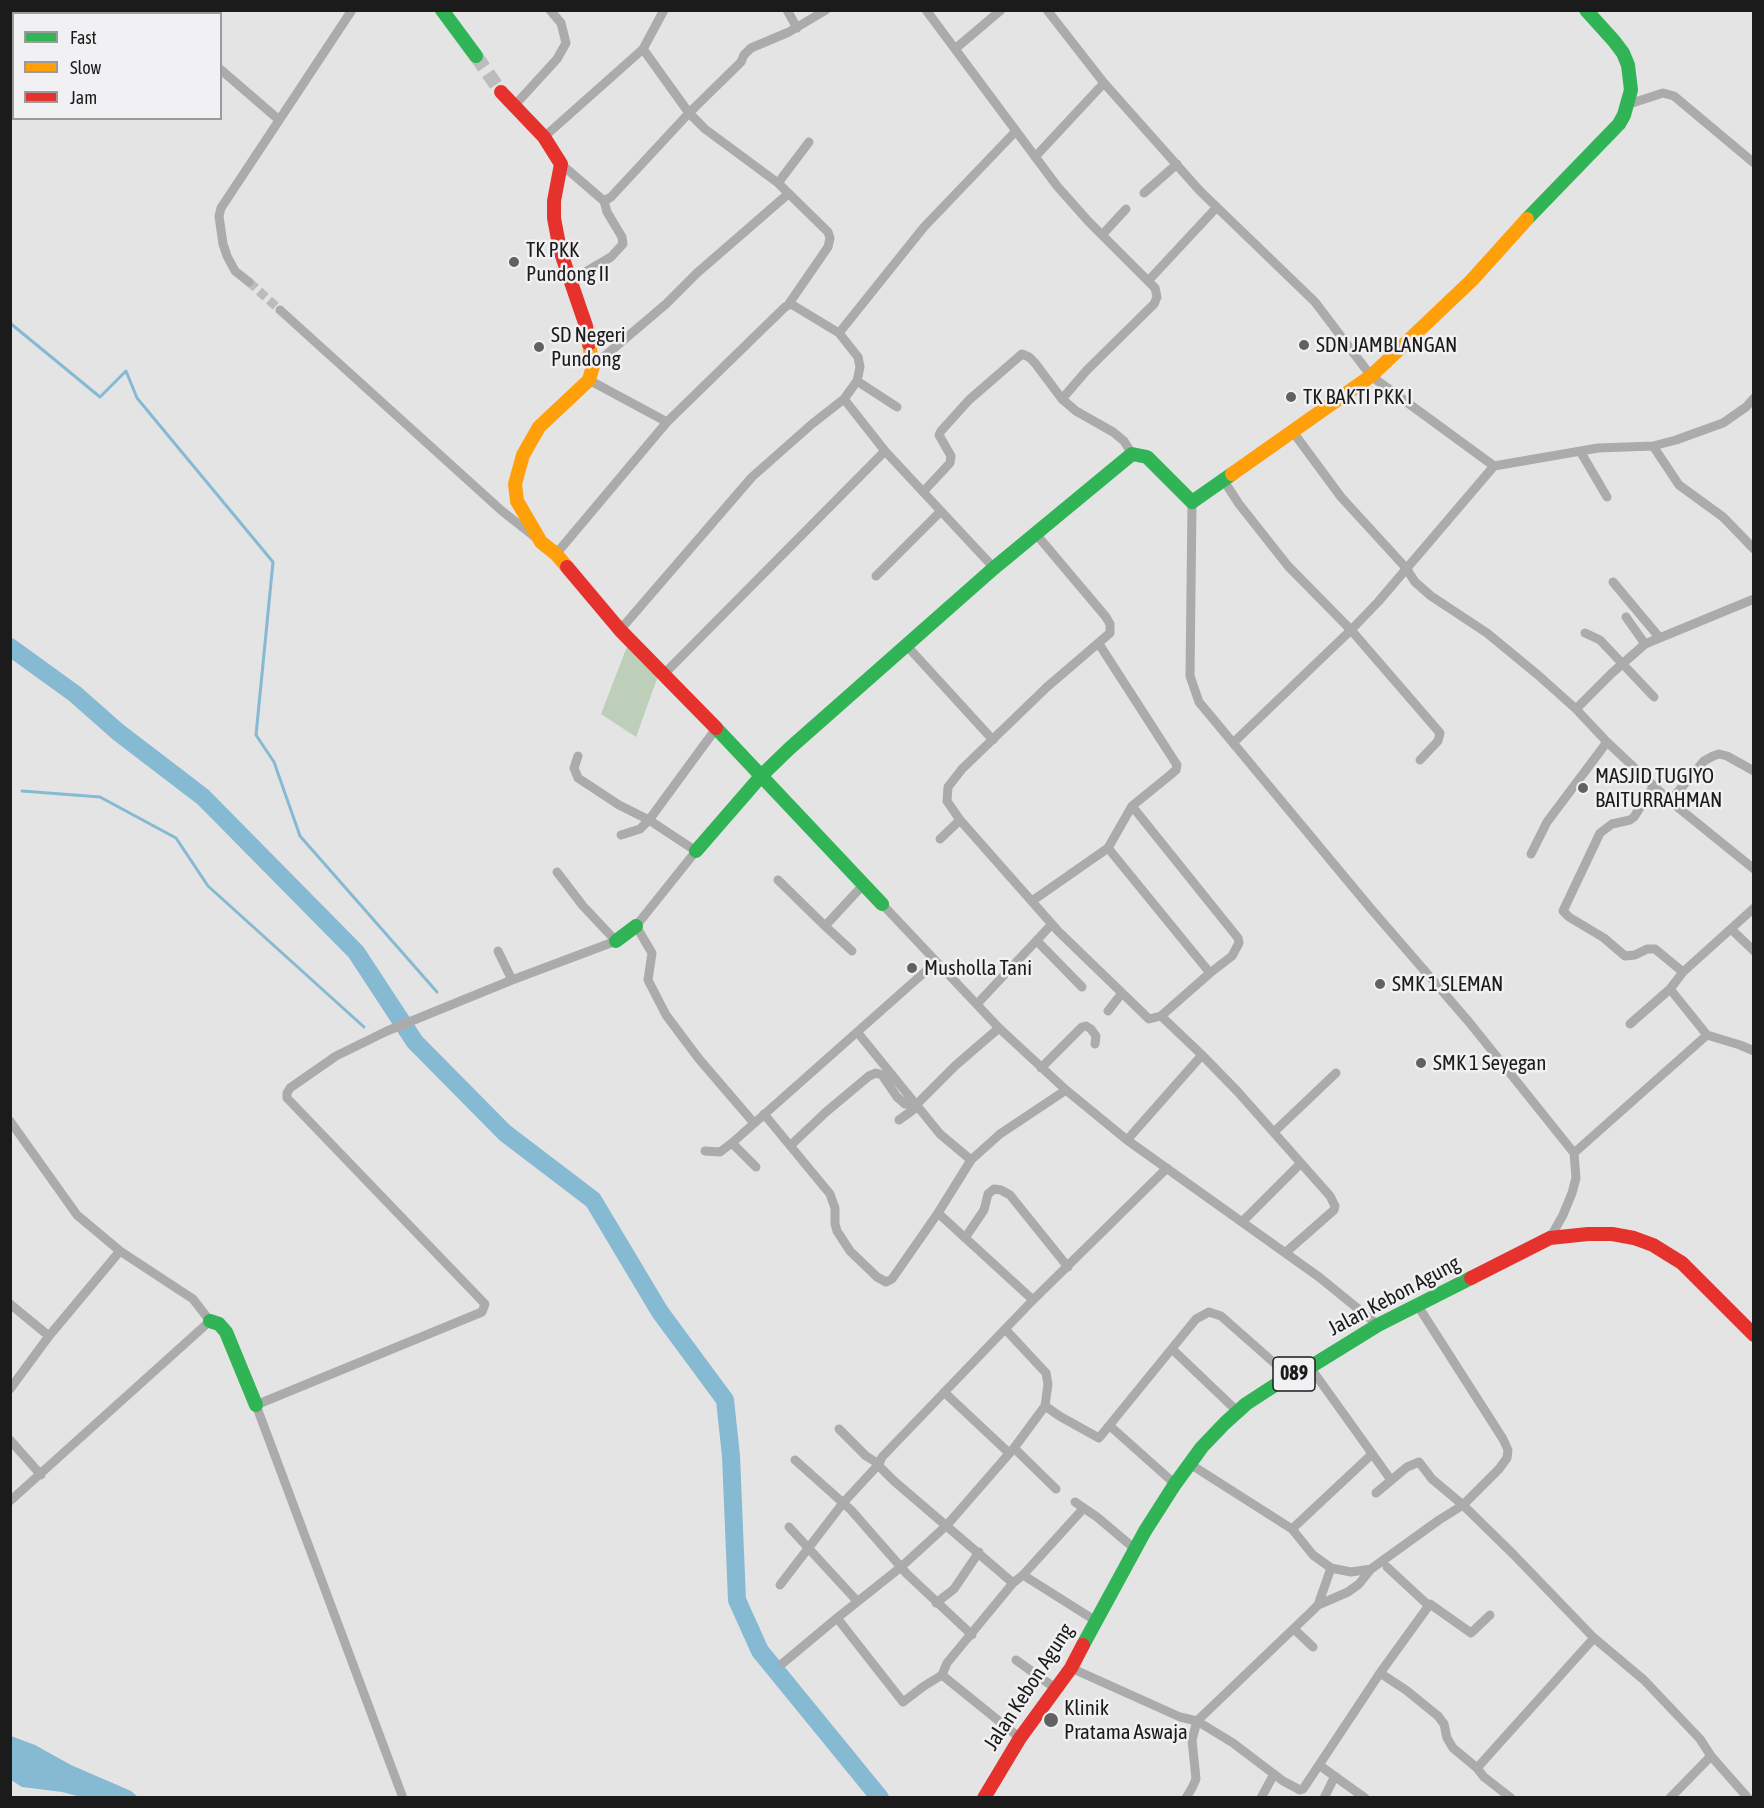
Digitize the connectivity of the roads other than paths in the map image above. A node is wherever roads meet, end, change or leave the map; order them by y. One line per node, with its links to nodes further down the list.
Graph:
1 (352, 10): 21 (street)
2 (442, 10): 14 (street)
3 (550, 10): 19 (street)
4 (664, 10): 12 (street)
5 (787, 10): 11 (street)
6 (826, 10): 11 (street)
7 (926, 10): 13 (street)
8 (1001, 10): 13 (street)
9 (1047, 10): 16 (street)
10 (1586, 10): 18 (street)
11 (797, 28): 20 (street)
12 (643, 49): 20 (street); 23 (street)
13 (955, 49): 22 (street)
14 (476, 56)
15 (222, 71): 21 (street)
16 (1104, 83): 25 (street); 28 (street)
17 (501, 92): 19 (street)
18 (1629, 104): 26 (street); 43 (street)
19 (514, 106): 23 (street)
20 (689, 113): 29 (street); 32 (street)
21 (278, 119): 38 (street)
22 (1015, 132): 25 (street); 41 (street)
23 (544, 137): 27 (street)
24 (809, 142): 29 (street)
25 (1035, 157): 35 (street)
26 (1754, 163)
27 (561, 164): 32 (street); 37 (street)
28 (1177, 164): 30 (street); 33 (street)
29 (778, 183): 31 (street)
30 (1144, 193)
31 (788, 194): 39 (street); 42 (street)
32 (604, 201): 37 (street)
33 (1217, 207): 36 (street); 43 (street)
34 (1126, 209): 35 (street)
35 (1102, 235): 36 (street)
36 (1149, 280): 48 (street)
37 (570, 281): 42 (street)
38 (249, 282)
39 (788, 305): 41 (street); 50 (street)
40 (280, 310): 63 (street)
41 (839, 333): 45 (street)
42 (593, 366): 44 (street)
43 (1371, 376): 51 (street); 56 (street)
44 (589, 380): 50 (street); 63 (street)
45 (857, 381): 47 (street); 49 (street)
46 (1754, 398): 52 (street)
47 (844, 399): 53 (street); 72 (street)
48 (1062, 399): 55 (street); 58 (street)
49 (897, 407)
50 (667, 422): 65 (street)
51 (1293, 432): 57 (street); 67 (street)
52 (1653, 446): 54 (street); 64 (street)
53 (885, 451): 58 (street); 80 (street)
54 (1580, 451): 56 (street); 59 (street)
55 (1132, 454): 60 (street); 62 (street)
56 (1494, 466): 67 (street)
57 (1224, 481): 60 (street); 73 (street)
58 (923, 492): 61 (street)
59 (1607, 497)
60 (1192, 502): 86 (street)
61 (941, 511): 66 (street); 68 (street)
62 (1036, 534): 66 (street); 76 (street)
63 (541, 542): 65 (street)
64 (1754, 549)
65 (556, 554): 72 (street)
66 (994, 568): 78 (street)
67 (1406, 568): 73 (street); 82 (street)
68 (876, 576)
69 (1613, 582): 75 (street)
70 (1754, 599): 75 (street)
71 (1626, 617): 77 (street)
72 (620, 630): 80 (street)
73 (1351, 630): 86 (street); 88 (street)
74 (1585, 633): 79 (street)
75 (1659, 638): 77 (street)
76 (1099, 644): 84 (street); 93 (street)
77 (1645, 644): 79 (street)
78 (907, 646): 84 (street); 90 (street)
79 (1622, 664): 81 (street); 82 (street)
80 (664, 674): 83 (street)
81 (1654, 697)
82 (1576, 709): 85 (street)
83 (716, 730): 90 (street); 94 (street)
84 (993, 740): 95 (street)
85 (1607, 742): 91 (street); 100 (street)
86 (1233, 744): 148 (street)
87 (578, 756): 94 (street)
88 (1419, 760)
89 (1752, 767): 92 (street)
90 (762, 775): 99 (street); 104 (street)
91 (1653, 787): 92 (street); 118 (street)
92 (1670, 801): 101 (street)
93 (1132, 807): 98 (street); 119 (street)
94 (649, 820): 96 (street); 99 (street)
95 (960, 820): 97 (street); 105 (street)
96 (621, 835)
97 (940, 839)
98 (1108, 848): 105 (street); 119 (street)
99 (696, 851): 109 (street)
100 (1531, 854)
101 (1754, 869)
102 (557, 872): 113 (street)
103 (778, 880): 110 (street)
104 (864, 884): 106 (street); 110 (street)
105 (1032, 901): 108 (street)
106 (882, 904): 117 (street)
107 (1754, 908): 111 (street)
108 (1052, 924): 112 (street); 123 (street)
109 (636, 926): 113 (street); 141 (street)
110 (825, 926): 115 (street)
111 (1731, 929): 116 (street); 118 (street)
112 (1037, 940): 121 (street); 124 (street)
113 (616, 941): 120 (street)
114 (498, 951): 120 (street)
115 (852, 951)
116 (1754, 951)
117 (936, 962): 124 (street); 129 (street)
118 (1683, 972): 122 (street)
119 (1209, 973): 126 (street)
120 (512, 980): 173 (street)
121 (1082, 987)
122 (1670, 989): 127 (street); 130 (street)
123 (1122, 993): 125 (street); 126 (street)
124 (977, 1004): 128 (street)
125 (1108, 1011)
126 (1161, 1016): 133 (street)
127 (1630, 1024)
128 (999, 1028): 134 (street); 137 (street)
129 (858, 1033): 137 (street); 138 (street)
130 (1707, 1035): 132 (street); 148 (street)
131 (1095, 1044): 134 (street)
132 (1754, 1051)
133 (1202, 1055): 142 (street); 144 (street)
134 (1041, 1068): 136 (street)
135 (1336, 1073): 142 (street)
136 (1066, 1090): 144 (street); 149 (street)
137 (916, 1106): 139 (street); 146 (street); 149 (street)
138 (764, 1114): 141 (street); 146 (street)
139 (899, 1120)
140 (10, 1121): 143 (street)
141 (754, 1123): 145 (street)
142 (1274, 1132): 150 (street)
143 (13, 1133): 157 (street)
144 (1127, 1140): 152 (street)
145 (732, 1143): 147 (street); 151 (street)
146 (791, 1145): 153 (street)
147 (705, 1151)
148 (1574, 1153): 156 (street)
149 (971, 1160): 153 (street)
150 (1301, 1162): 154 (street); 158 (street)
151 (756, 1167)
152 (1167, 1168): 154 (street); 159 (street)
153 (938, 1213): 155 (street)
154 (1243, 1221): 158 (street)
155 (964, 1238): 159 (street); 160 (street)
156 (1550, 1238): 162 (street, Jalan Kebon Agung / 089); 166 (street, Jalan Kebon Agung / 089)
157 (120, 1251): 163 (street); 167 (street)
158 (1285, 1253): 164 (street)
159 (1068, 1267): 160 (street)
160 (1033, 1300): 165 (street)
161 (10, 1304): 167 (street)
162 (1418, 1306): 164 (street, Jalan Kebon Agung / 089); 191 (street)
163 (210, 1321): 173 (street); 184 (street)
164 (1378, 1325): 169 (street, Jalan Kebon Agung / 089)
165 (1005, 1329): 172 (street); 174 (street)
166 (1754, 1335)
167 (49, 1336): 171 (street)
168 (1172, 1349): 170 (street); 175 (street); 176 (street)
169 (1310, 1367): 170 (street, Jalan Kebon Agung / 089); 180 (street)
170 (1289, 1376): 175 (street, Jalan Kebon Agung / 089)
171 (10, 1389)
172 (945, 1392): 179 (street); 182 (street)
173 (256, 1405): 229 (street)
174 (1045, 1406): 176 (street); 179 (street)
175 (1237, 1412): 183 (street, Jalan Kebon Agung / 089)
176 (1110, 1426): 186 (street)
177 (839, 1429): 182 (street)
178 (10, 1440): 184 (street)
179 (1011, 1450): 187 (street); 192 (street)
180 (1371, 1455): 185 (street); 194 (street)
181 (795, 1460): 190 (street)
182 (879, 1464): 190 (street); 192 (street)
183 (1190, 1464): 186 (street, Jalan Kebon Agung / 089); 194 (street)
184 (41, 1475): 189 (street)
185 (1391, 1480): 188 (street); 191 (street)
186 (1175, 1484): 196 (street, Jalan Kebon Agung / 089)
187 (1056, 1489)
188 (1376, 1492)
189 (10, 1501)
190 (843, 1503): 195 (street); 198 (street)
191 (1463, 1505): 201 (street); 214 (street)
192 (947, 1525): 197 (street); 198 (street)
193 (789, 1527): 195 (street)
194 (1292, 1529): 200 (street)
195 (809, 1549): 204 (street); 205 (street)
196 (1135, 1549): 202 (street); 211 (street, Jalan Kebon Agung / 089)
197 (979, 1552): 203 (street); 206 (street)
198 (901, 1567): 205 (street); 206 (street)
199 (1387, 1567): 208 (street)
200 (1331, 1568): 201 (street); 207 (street)
201 (1371, 1569): 207 (street)
202 (1023, 1575): 203 (street); 211 (street)
203 (1013, 1583): 213 (street)
204 (780, 1585)
205 (857, 1601): 210 (street)
206 (936, 1604): 213 (street)
207 (1318, 1605): 212 (street)
208 (1428, 1605): 209 (street); 219 (street)
209 (1490, 1615)
210 (837, 1618): 217 (street); 220 (street)
211 (1096, 1621): 218 (street, Jalan Kebon Agung / 089)
212 (1294, 1629): 215 (street); 222 (street)
213 (972, 1635): 220 (street)
214 (1594, 1638): 224 (street); 226 (street)
215 (1313, 1647)
216 (1016, 1660): 221 (street)
217 (783, 1663)
218 (1071, 1668): 221 (street, Jalan Kebon Agung / 089); 222 (street)
219 (1380, 1673): 225 (street); 226 (street)
220 (942, 1675): 223 (street)
221 (1055, 1688): 223 (street, Jalan Kebon Agung / 089)
222 (1197, 1720): 227 (street); 231 (street)
223 (1020, 1737): 230 (street, Jalan Kebon Agung / 089)
224 (1711, 1756): 236 (street); 237 (street)
225 (1319, 1765): 227 (street); 228 (street)
226 (1477, 1768): 235 (street)
227 (1274, 1774): 232 (street)
228 (1335, 1776): 233 (street); 234 (street)
229 (403, 1797)
230 (984, 1797)
231 (1189, 1797)
232 (1260, 1797)
233 (1324, 1797)
234 (1365, 1797)
235 (1511, 1797)
236 (1670, 1797)
237 (1748, 1797)

